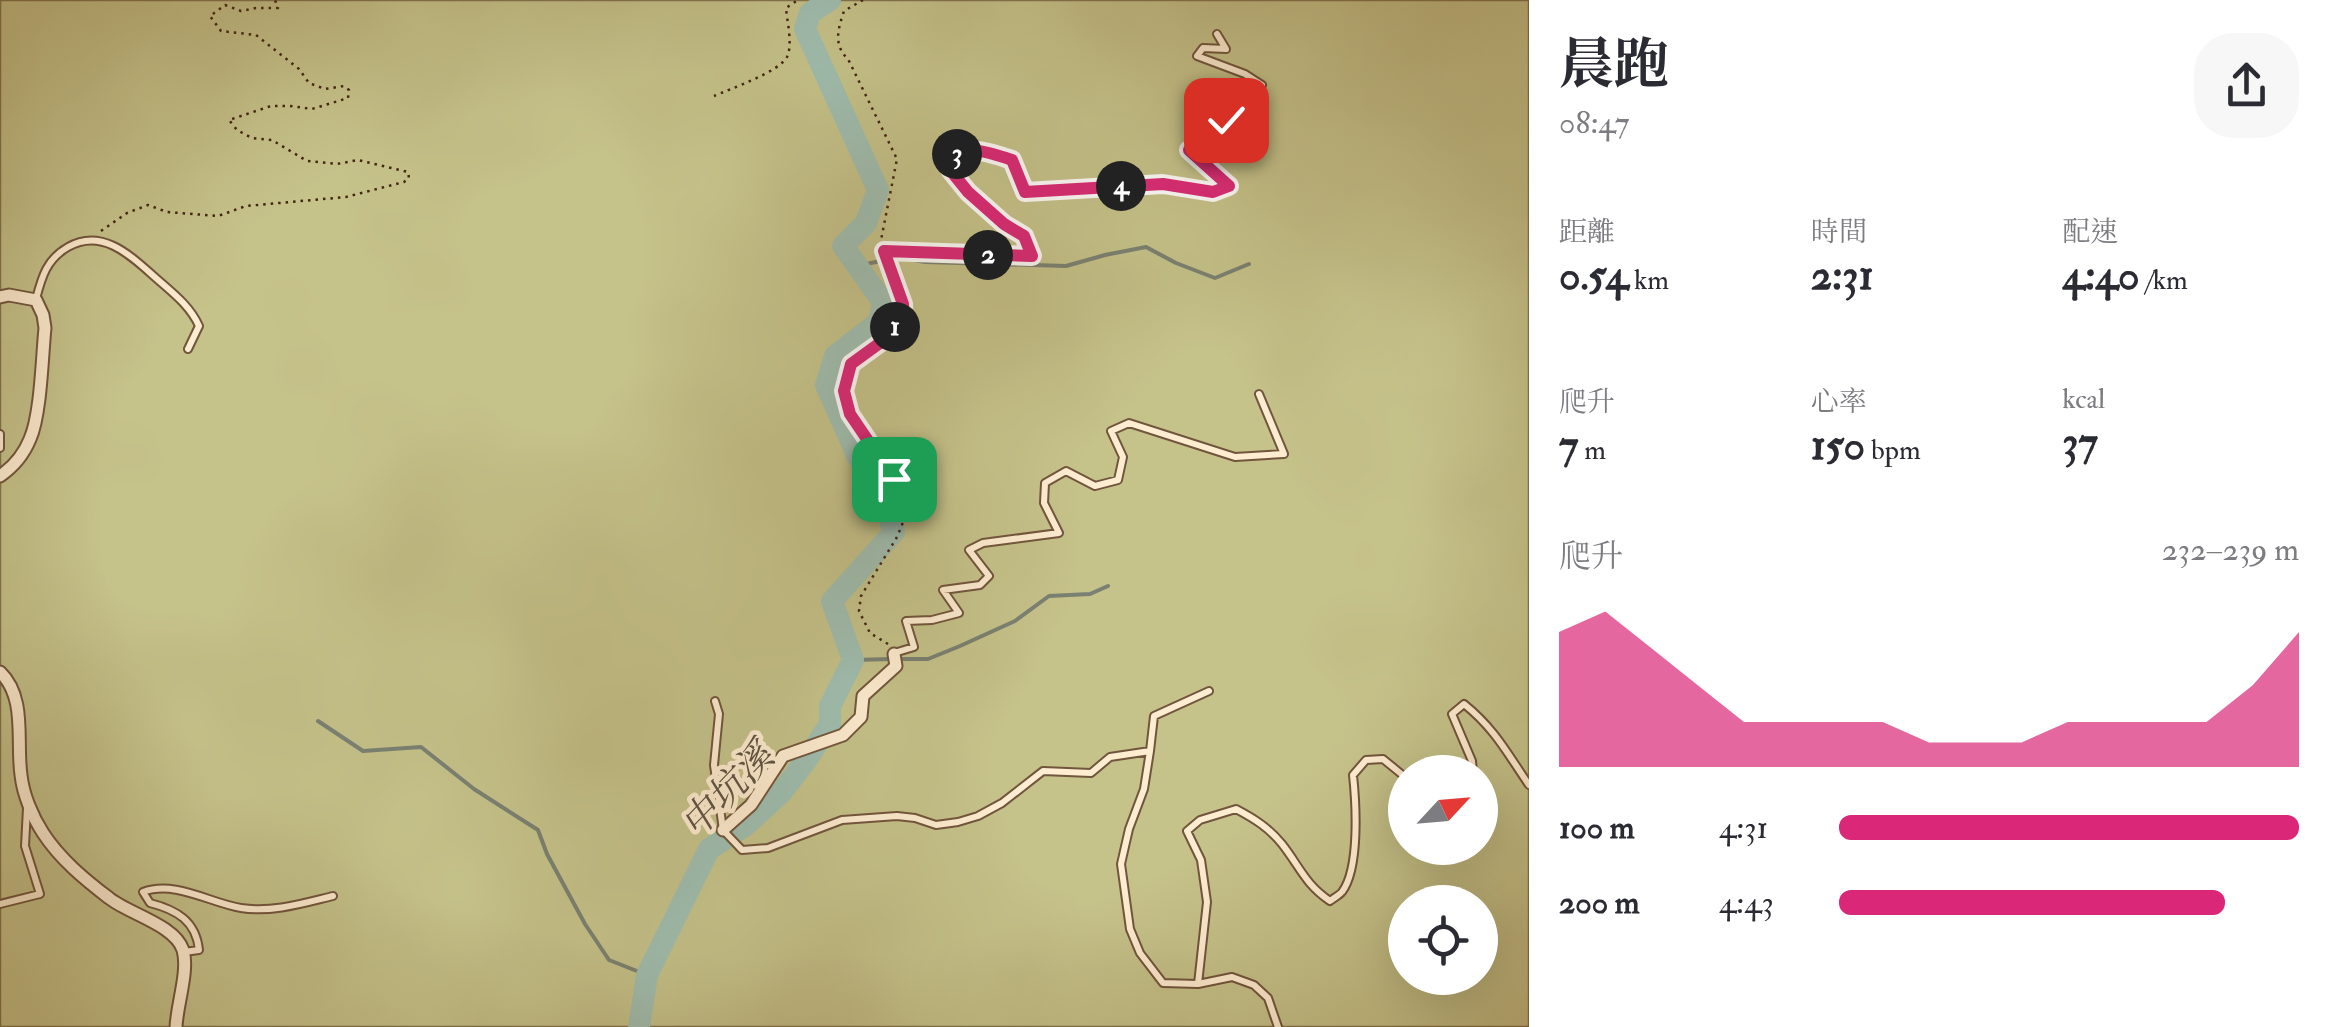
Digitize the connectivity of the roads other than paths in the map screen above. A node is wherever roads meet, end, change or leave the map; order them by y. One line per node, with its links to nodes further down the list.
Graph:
1 (1217, 34): 2 (lane)
2 (884, 251): 3 (street)
3 (888, 266)
4 (0, 297): 5 (street)
5 (36, 300): 6 (lane); 10 (street)
6 (188, 349)
7 (1260, 394): 11 (lane)
8 (0, 434): 9 (lane)
9 (0, 448)
10 (0, 476)
11 (895, 658): 20 (street)
12 (0, 672): 19 (street)
13 (1209, 691): 15 (lane)
14 (715, 701): 20 (lane)
15 (1150, 751): 20 (lane); 24 (lane)
16 (1469, 755): 18 (lane)
17 (1388, 764): 24 (lane)
18 (1529, 785)
19 (28, 802): 22 (lane); 23 (street)
20 (724, 831)
21 (334, 896): 23 (lane)
22 (0, 904)
23 (184, 952): 25 (street)
24 (1198, 984): 26 (lane)
25 (176, 1027)
26 (1278, 1027)

